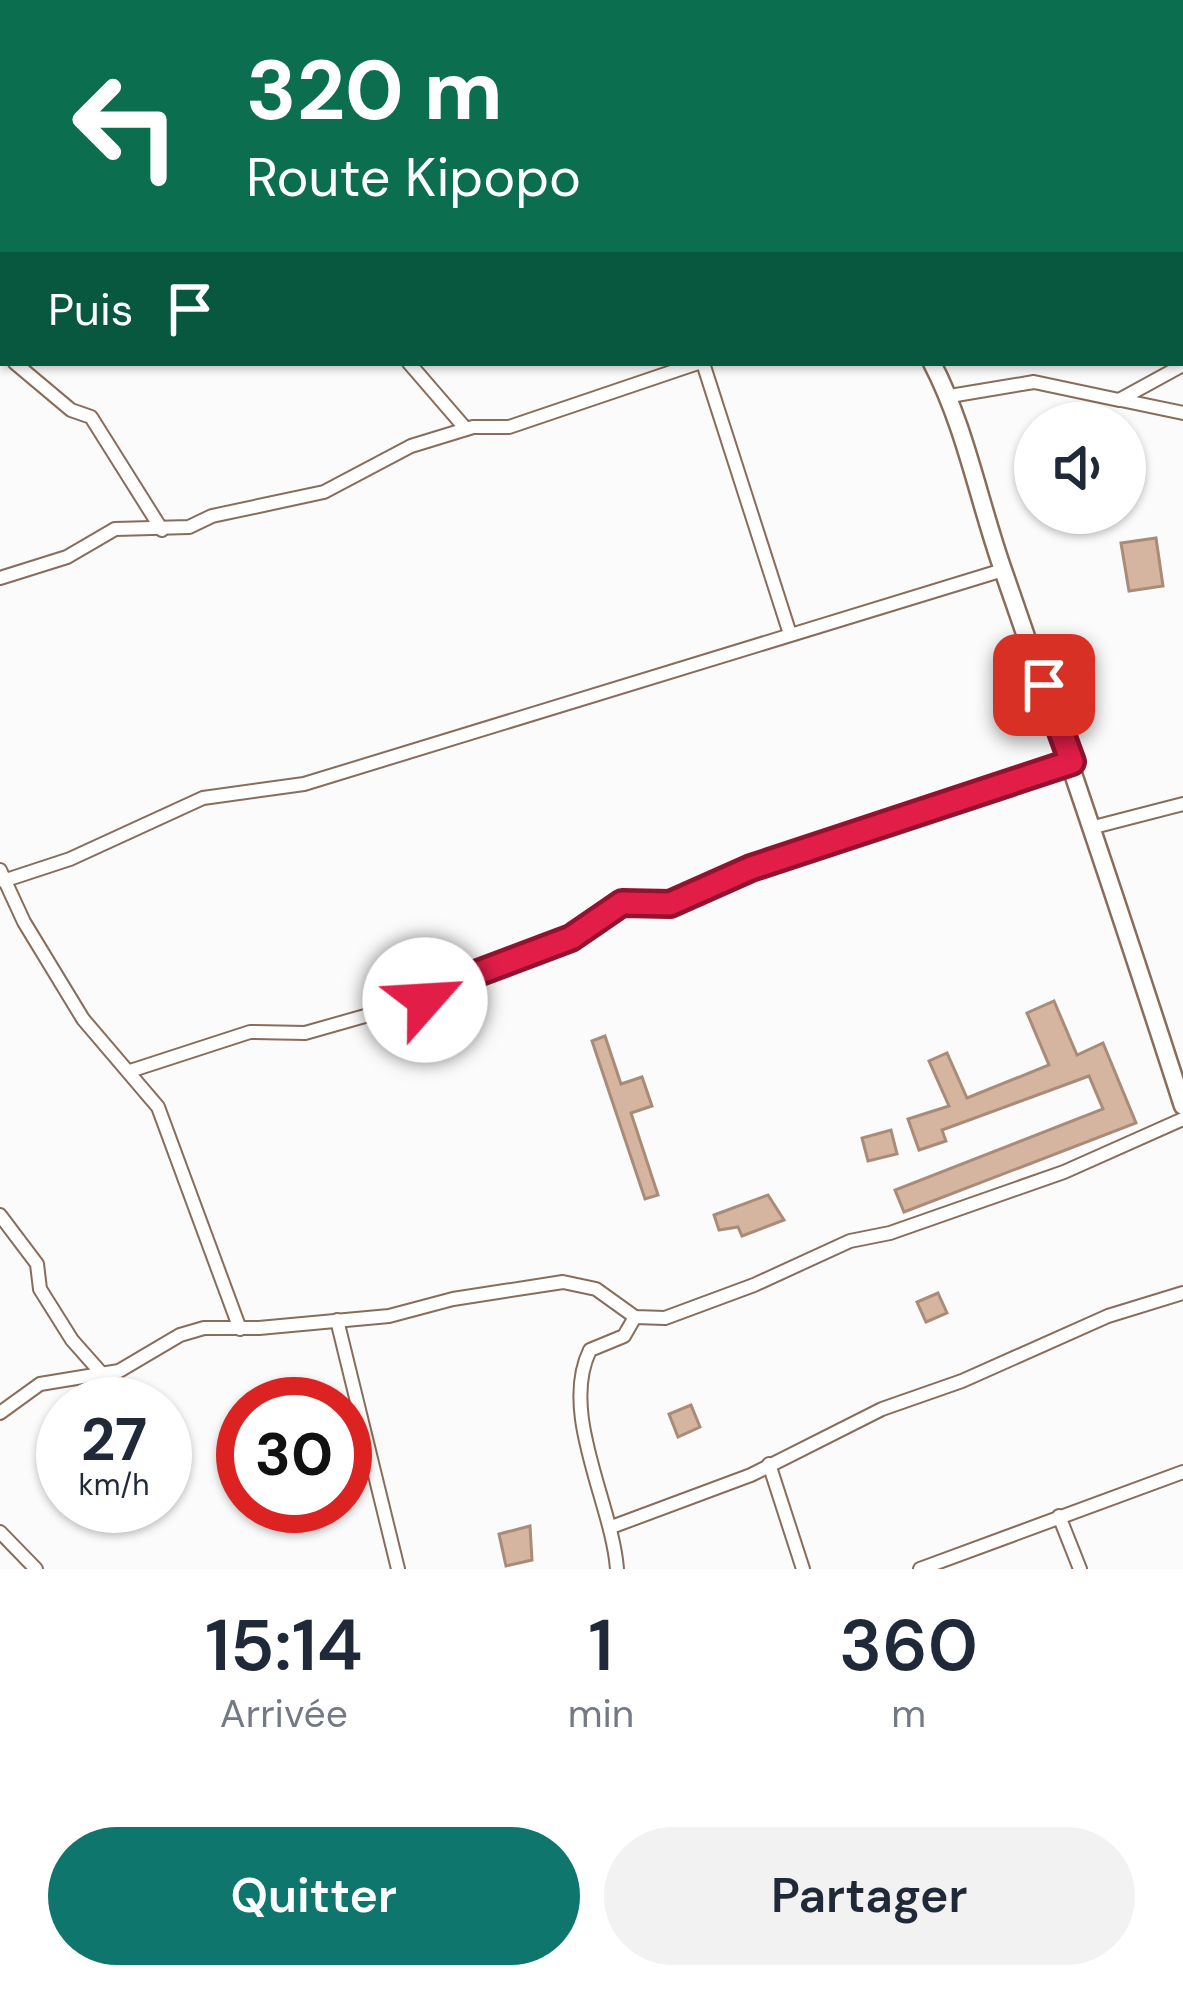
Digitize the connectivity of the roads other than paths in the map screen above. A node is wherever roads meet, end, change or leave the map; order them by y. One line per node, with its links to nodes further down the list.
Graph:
1 (19, 366): 11 (street)
2 (412, 366): 10 (street)
3 (701, 366): 14 (street)
4 (934, 366): 7 (main road)
5 (1179, 366): 8 (street)
6 (662, 367): 10 (street)
7 (950, 397): 8 (street); 12 (main road)
8 (1119, 400): 9 (street)
9 (1183, 413)
10 (466, 430): 11 (street)
11 (162, 530): 13 (street)
12 (1003, 570): 14 (street); 15 (main road)
13 (0, 578)
14 (790, 634): 18 (street)
15 (1072, 762): 17 (main road); 19 (street)
16 (1183, 804): 17 (street)
17 (1094, 827): 20 (main road)
18 (2, 876): 19 (street)
19 (130, 1071): 26 (street)
20 (1183, 1106)
21 (1183, 1119): 24 (street)
22 (0, 1215): 27 (street)
23 (1183, 1293): 29 (street)
24 (635, 1317): 25 (street); 32 (street)
25 (337, 1320): 26 (street); 36 (street)
26 (240, 1329): 27 (street)
27 (103, 1375): 28 (street)
28 (0, 1413)
29 (770, 1465): 32 (street); 38 (street)
30 (1183, 1472): 31 (street)
31 (1060, 1516): 34 (street); 40 (street)
32 (614, 1526): 37 (street)
33 (0, 1532): 35 (street)
34 (941, 1566): 39 (street)
35 (36, 1569)
36 (398, 1569)
37 (617, 1569)
38 (803, 1569)
39 (920, 1569)
40 (1080, 1569)

